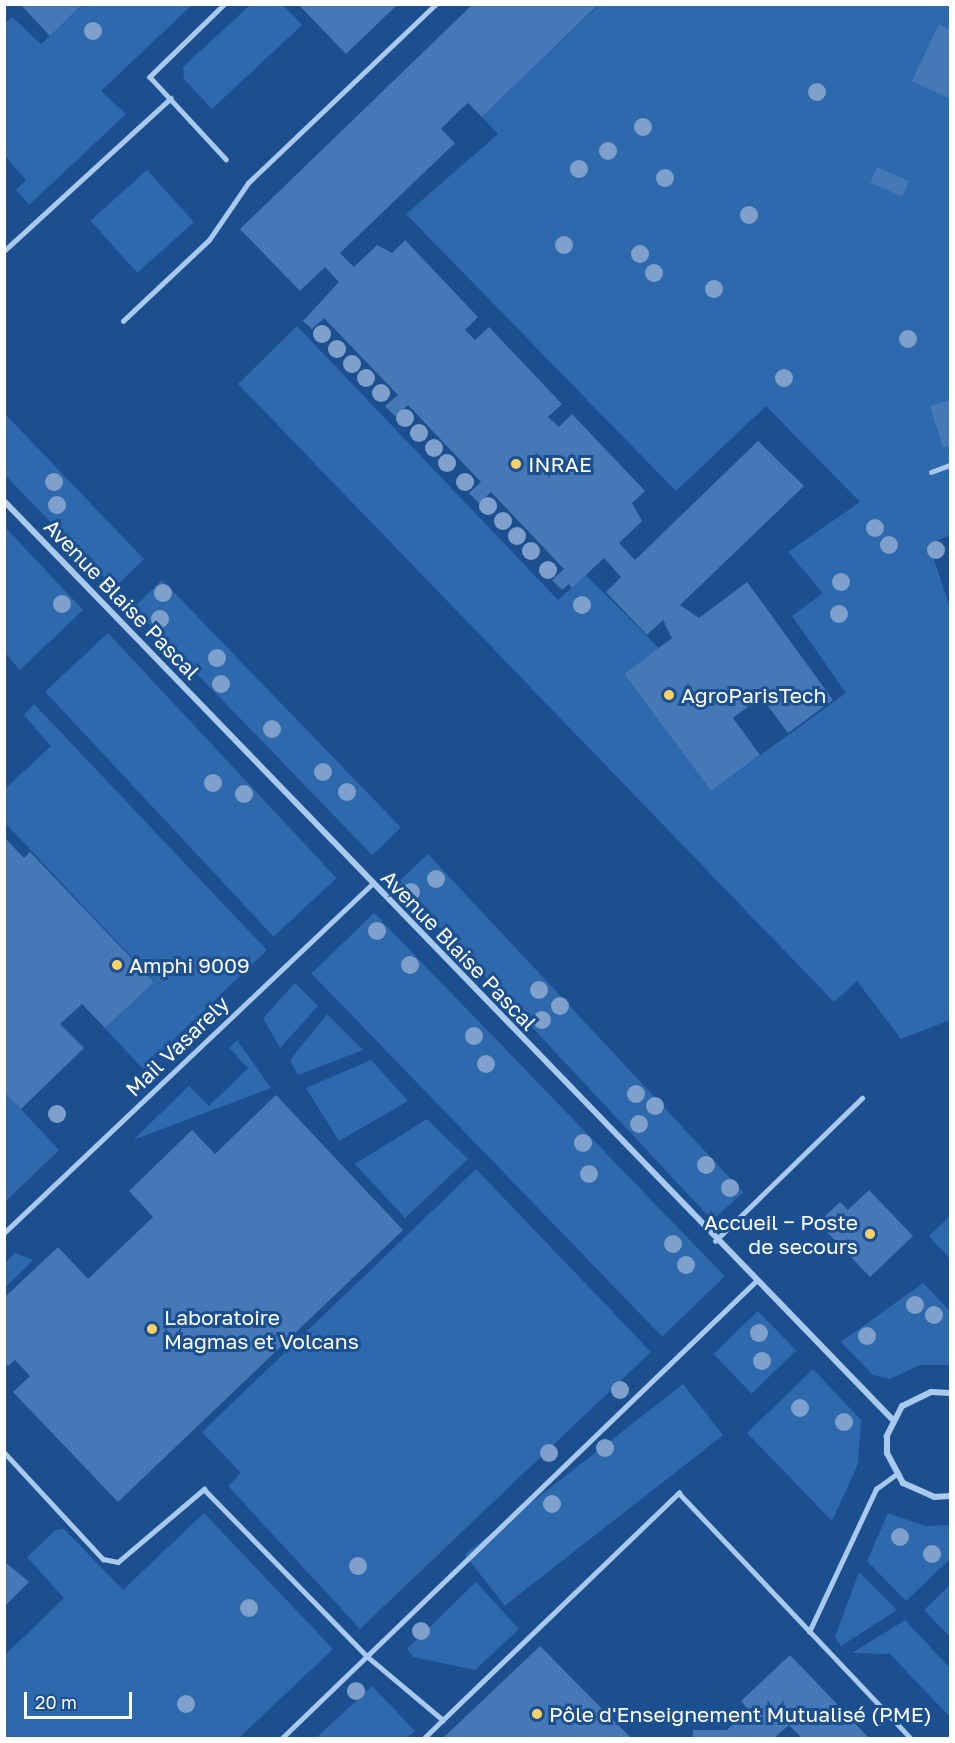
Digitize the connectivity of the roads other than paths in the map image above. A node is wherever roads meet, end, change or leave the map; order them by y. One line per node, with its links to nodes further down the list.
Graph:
1 (225, 4): 3 (lane)
2 (436, 4): 6 (lane)
3 (171, 98): 4 (lane); 5 (lane)
4 (226, 159)
5 (4, 251)
6 (123, 321)
7 (951, 465): 8 (lane)
8 (931, 472)
9 (4, 501): 10 (street, Avenue Blaise Pascal)
10 (372, 884): 12 (lane, Mail Vasarely); 13 (street, Avenue Blaise Pascal)
11 (862, 1098): 13 (lane)
12 (4, 1233)
13 (715, 1241): 14 (street, Avenue Blaise Pascal)
14 (756, 1281): 16 (street, Avenue Blaise Pascal); 21 (lane)
15 (951, 1393): 16 (street)
16 (892, 1419): 18 (street)
17 (4, 1452): 21 (lane)
18 (895, 1475): 19 (street); 20 (lane)
19 (951, 1496)
20 (809, 1632): 22 (lane); 25 (lane)
21 (368, 1657): 22 (lane); 23 (lane)
22 (443, 1720): 24 (lane)
23 (282, 1738)
24 (424, 1738)
25 (911, 1738)

